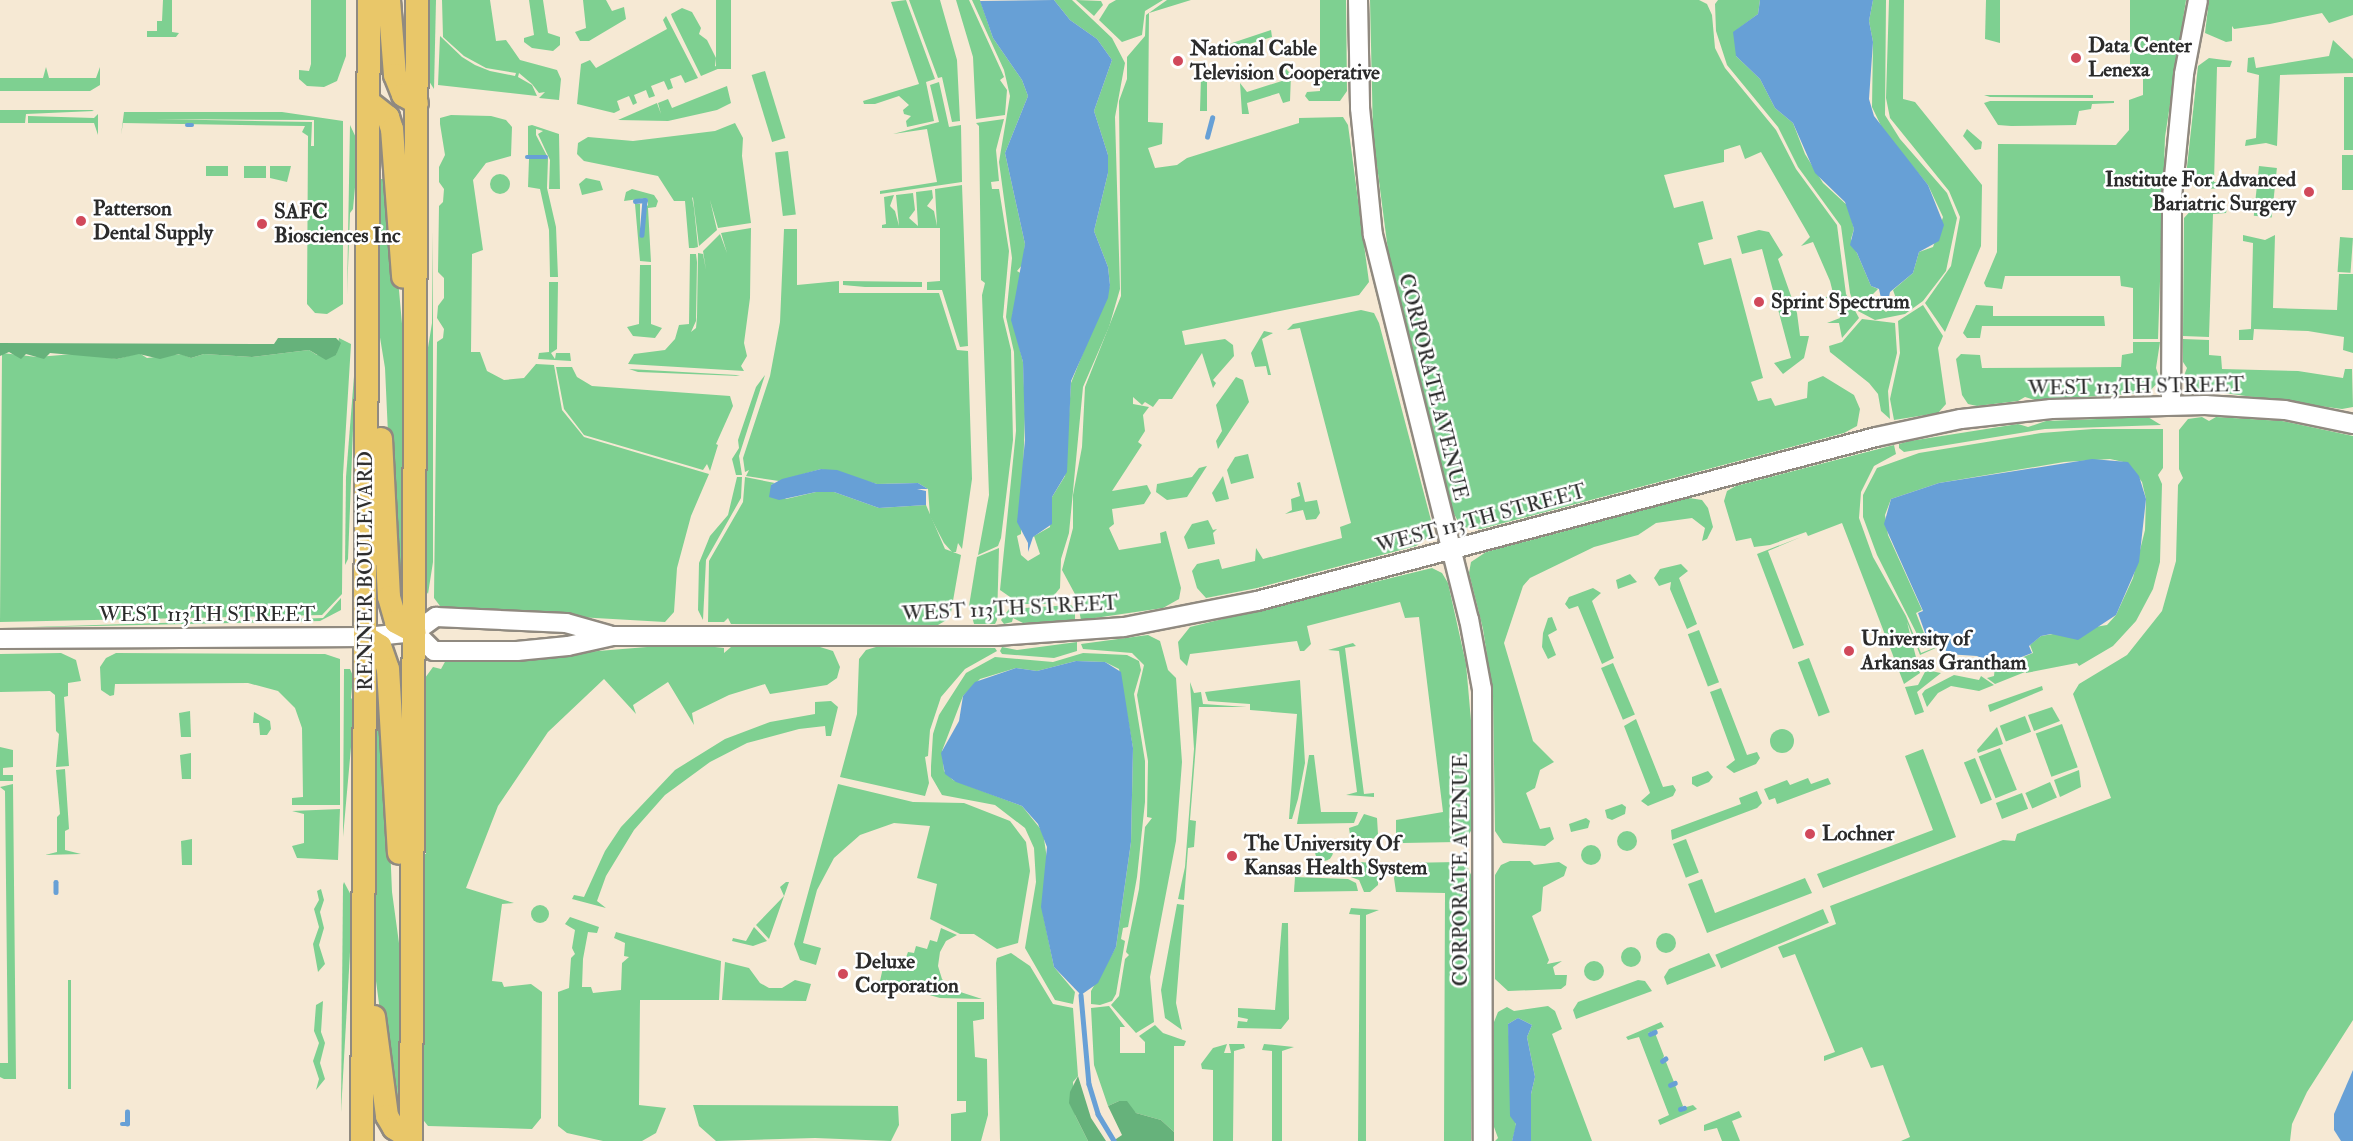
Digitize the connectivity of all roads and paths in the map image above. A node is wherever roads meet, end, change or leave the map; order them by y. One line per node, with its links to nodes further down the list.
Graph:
1 (369, 0): 6 (main road, RENNER BOULEVARD)
2 (389, 0): 7 (main road)
3 (417, 0): 7 (main road)
4 (1358, 0): 12 (street, CORPORATE AVENUE)
5 (2198, 0): 10 (street)
6 (370, 103): 8 (main road); 9 (main road, RENNER BOULEVARD)
7 (417, 103): 8 (main road)
8 (416, 346): 13 (main road)
9 (368, 351): 13 (main road); 15 (main road, RENNER BOULEVARD)
10 (2171, 405): 11 (street, WEST 113TH STREET); 12 (street, WEST 113TH STREET)
11 (2353, 424)
12 (1451, 550): 14 (street, WEST 113TH STREET); 21 (street, CORPORATE AVENUE)
13 (415, 632): 14 (street, WEST 113TH STREET); 14 (street, WEST 113TH STREET); 15 (street, WEST 113TH STREET); 17 (main road)
14 (613, 636)
15 (366, 637): 16 (street, WEST 113TH STREET); 17 (main road); 18 (main road, RENNER BOULEVARD)
16 (0, 639)
17 (412, 912): 19 (main road)
18 (363, 960): 19 (main road); 20 (main road, RENNER BOULEVARD)
19 (411, 1140)
20 (362, 1141)
21 (1483, 1141)

